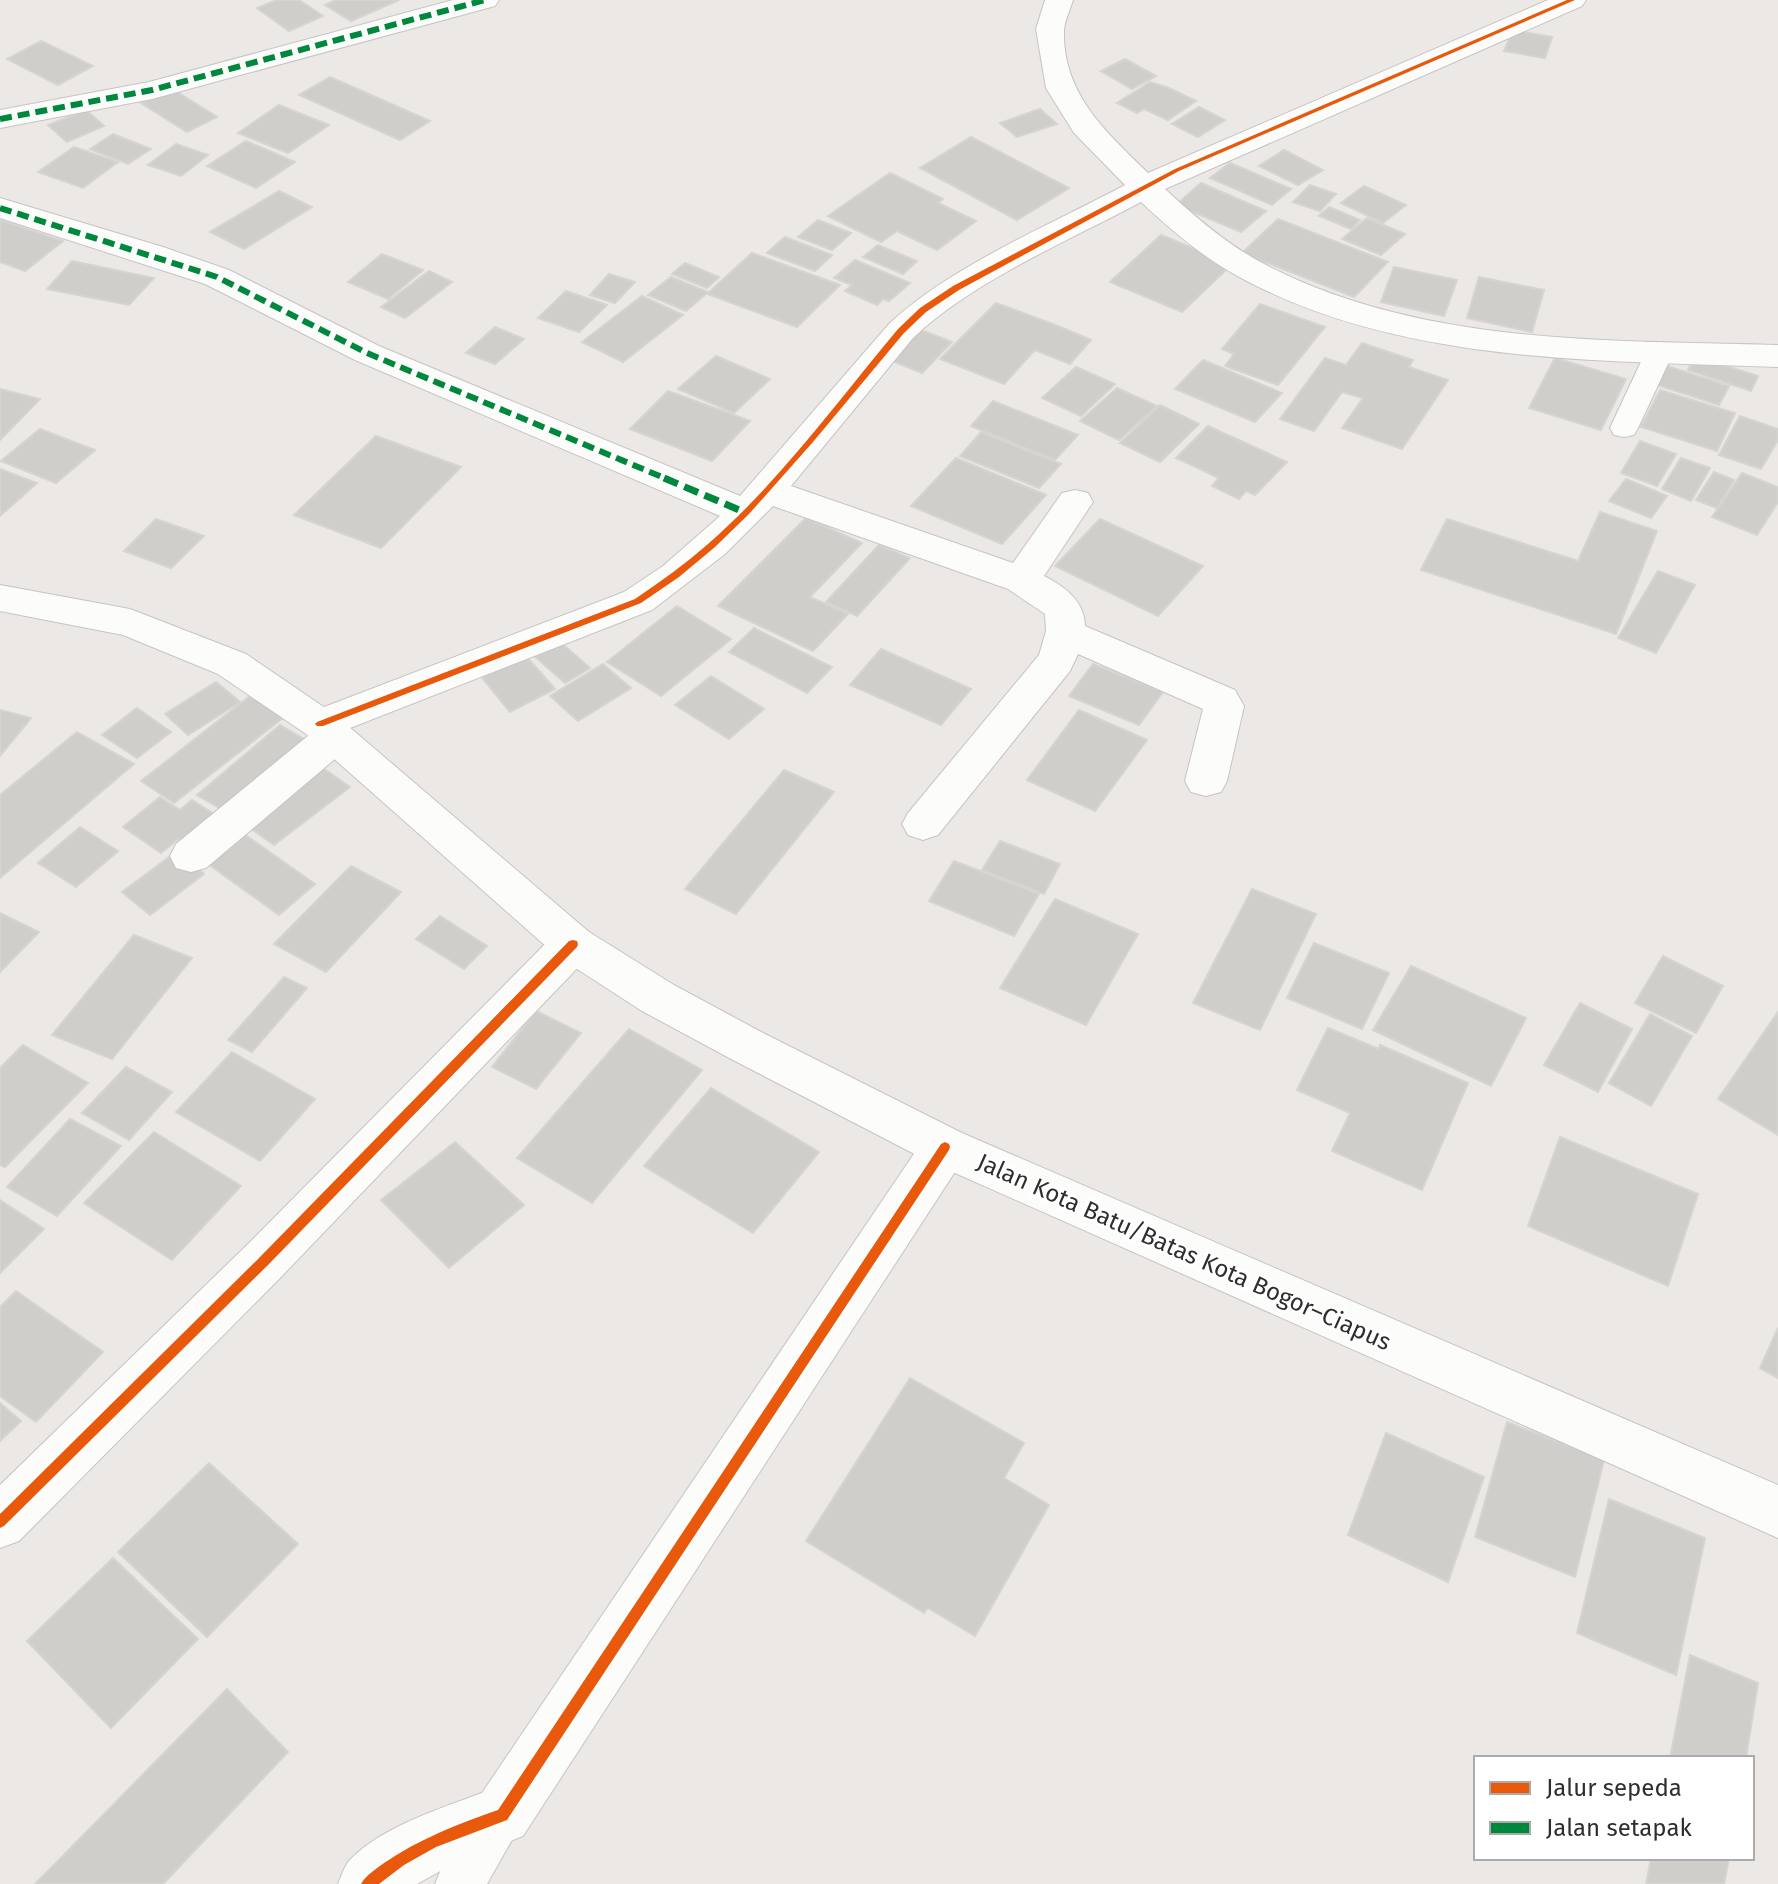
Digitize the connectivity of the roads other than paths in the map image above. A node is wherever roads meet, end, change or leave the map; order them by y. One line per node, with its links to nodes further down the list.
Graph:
1 (485, 0): 4 (street)
2 (1059, 0): 5 (street)
3 (1572, 0): 5 (street)
4 (0, 119)
5 (1143, 187): 7 (street); 10 (street)
6 (0, 208): 10 (street)
7 (1660, 351): 8 (street); 9 (lane)
8 (1778, 356)
9 (1624, 428)
10 (755, 501): 12 (street); 15 (street)
11 (1075, 502): 12 (street)
12 (1021, 580): 14 (street)
13 (0, 598): 15 (street, Jalan Kota Batu/Batas Kota Bogor–Ciapus)
14 (1067, 634): 16 (street); 17 (street)
15 (327, 730): 18 (street); 19 (street, Jalan Kota Batu/Batas Kota Bogor–Ciapus)
16 (1206, 781)
17 (923, 824)
18 (191, 856)
19 (573, 944): 20 (street, Jalan Kota Batu/Batas Kota Bogor–Ciapus); 22 (street)
20 (945, 1147): 21 (street, Jalan Kota Batu/Batas Kota Bogor–Ciapus); 23 (street)
21 (1778, 1512)
22 (0, 1522)
23 (502, 1815): 24 (street); 25 (lane)
24 (368, 1884)
25 (459, 1884)

